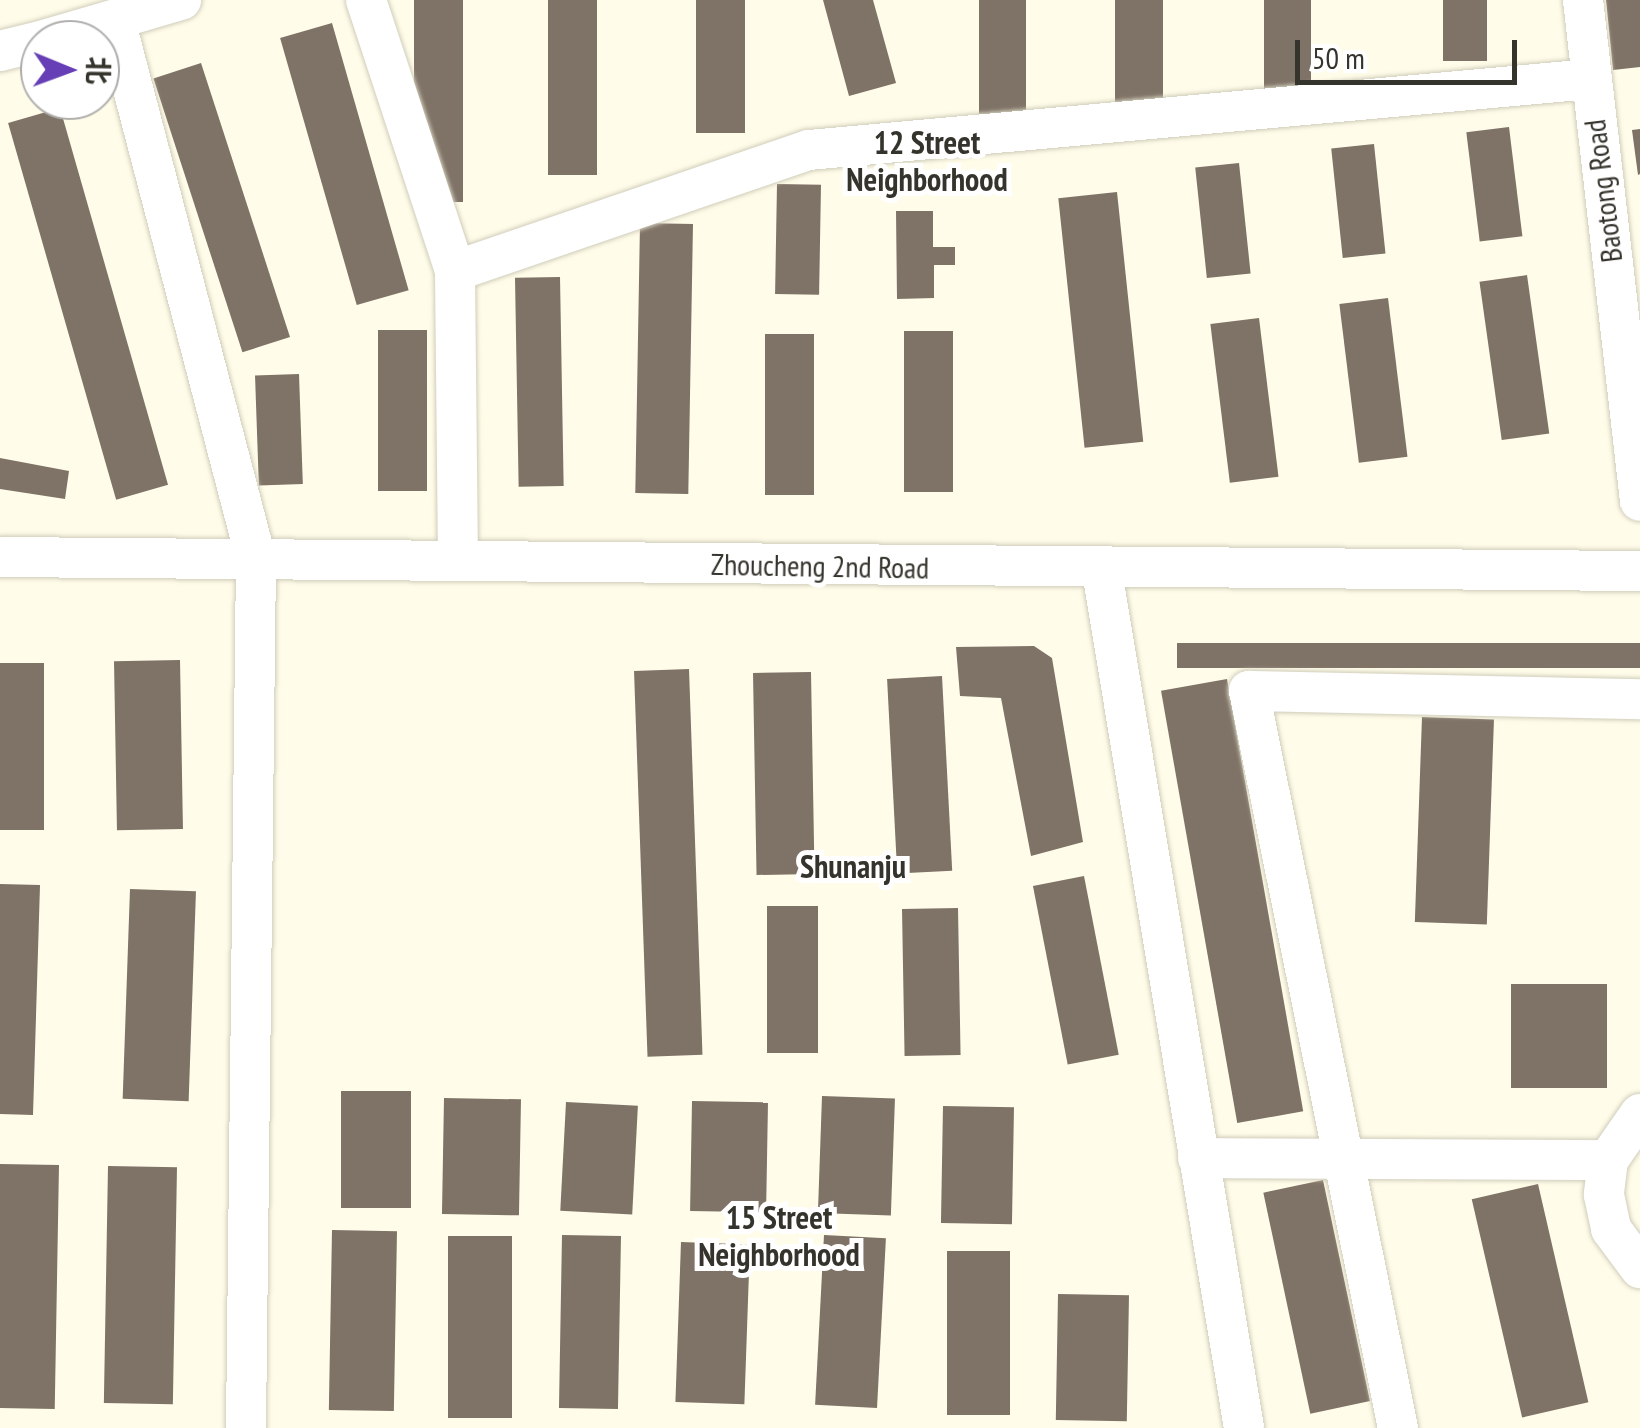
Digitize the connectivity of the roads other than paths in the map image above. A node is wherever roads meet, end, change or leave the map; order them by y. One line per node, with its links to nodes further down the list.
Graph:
1 (180, 0): 4 (street)
2 (366, 0): 7 (street)
3 (1583, 0): 6 (street, Baotong Road)
4 (114, 20)
5 (120, 43): 10 (street)
6 (1590, 79): 7 (street); 8 (street, Baotong Road)
7 (455, 271): 11 (street)
8 (1640, 500)
9 (0, 556): 10 (street, Zhoucheng 2nd Road)
10 (256, 559): 11 (street, Zhoucheng 2nd Road); 20 (street)
11 (458, 560): 12 (street, Zhoucheng 2nd Road)
12 (1102, 571): 13 (street, Zhoucheng 2nd Road); 16 (street)
13 (1640, 571)
14 (1640, 699): 17 (street)
15 (1640, 1114): 18 (street)
16 (1198, 1158): 17 (street); 21 (street)
17 (1340, 1159): 18 (street); 22 (street)
18 (1608, 1160): 19 (street)
19 (1640, 1268)
20 (246, 1428)
21 (1244, 1428)
22 (1398, 1428)

